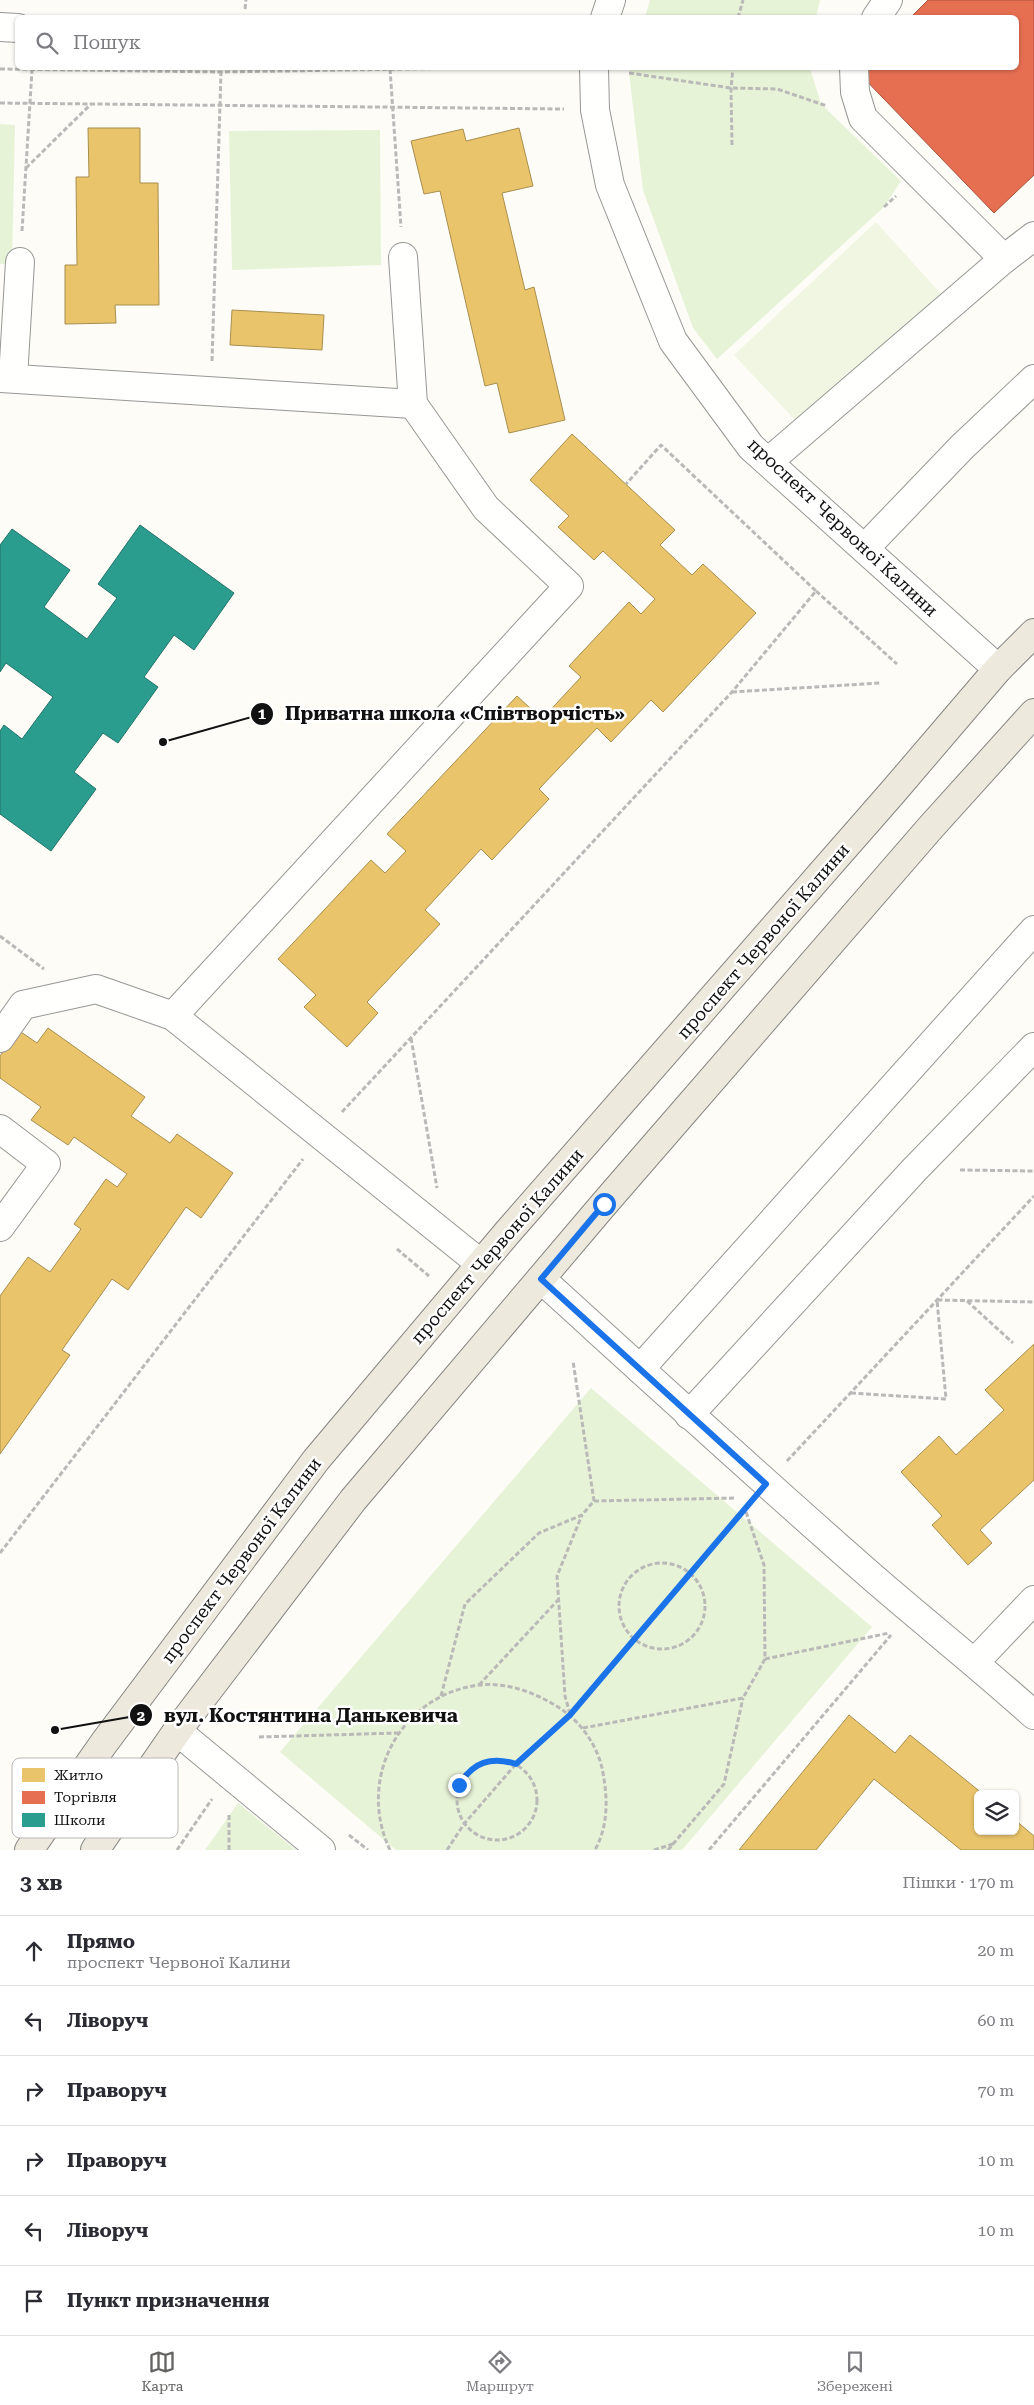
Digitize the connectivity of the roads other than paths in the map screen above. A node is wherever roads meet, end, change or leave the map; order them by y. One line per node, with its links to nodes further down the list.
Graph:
1 (611, 0): 3 (street)
2 (888, 0): 4 (street)
3 (605, 15)
4 (878, 15)
5 (0, 27): 6 (street)
6 (15, 28)
7 (594, 70): 16 (street, проспект Червоної Калини)
8 (854, 70): 11 (street)
9 (1034, 236): 11 (street)
10 (403, 257): 15 (street)
11 (1004, 259): 16 (street)
12 (20, 262): 13 (street)
13 (6, 378): 15 (street)
14 (1034, 379): 17 (street)
15 (413, 404): 22 (street)
16 (768, 462): 17 (street, проспект Червоної Калини)
17 (865, 548): 19 (street, проспект Червоної Калини)
18 (1034, 633): 19 (main road, проспект Червоної Калини)
19 (998, 669): 27 (main road, проспект Червоної Калини)
20 (1034, 713): 28 (main road)
21 (1034, 930): 29 (street)
22 (173, 1016): 23 (street); 27 (street)
23 (0, 1038)
24 (1034, 1047): 30 (street)
25 (0, 1129): 26 (street)
26 (0, 1227)
27 (481, 1264): 35 (main road, проспект Червоної Калини)
28 (541, 1279): 29 (street); 34 (main road)
29 (640, 1369): 30 (street)
30 (689, 1415): 32 (street)
31 (1034, 1600): 32 (street)
32 (975, 1662): 33 (street)
33 (1034, 1715)
34 (177, 1731): 36 (main road); 41 (street)
35 (93, 1758)
36 (158, 1758)
37 (37, 1838): 39 (main road, проспект Червоної Калини)
38 (103, 1838): 40 (main road)
39 (29, 1850)
40 (95, 1850)
41 (322, 1850)

